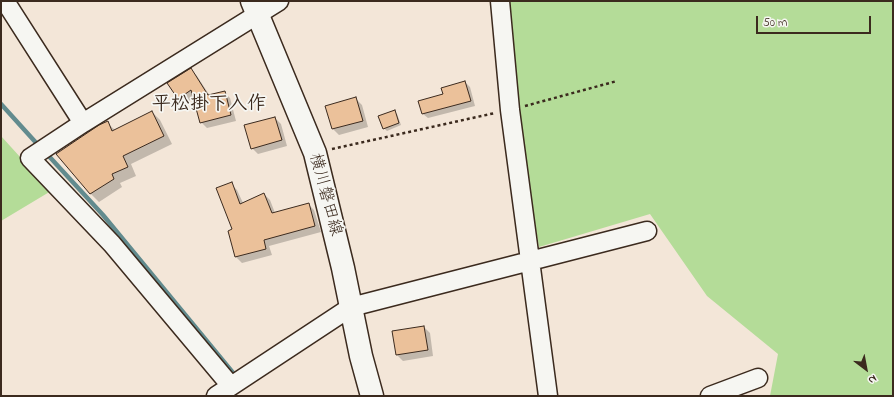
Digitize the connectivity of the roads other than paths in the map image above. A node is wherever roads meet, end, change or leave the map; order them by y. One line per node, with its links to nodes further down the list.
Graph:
1 (5, 1): 5 (street)
2 (279, 1): 4 (street)
3 (500, 1): 7 (street)
4 (255, 8): 5 (street); 8 (main road, 横川磐田線)
5 (83, 123): 10 (street)
6 (648, 231): 7 (street)
7 (530, 261): 8 (street); 13 (street)
8 (351, 307): 10 (street); 12 (main road, 横川磐田線)
9 (758, 378): 14 (street)
10 (231, 386): 11 (street)
11 (216, 396)
12 (372, 396)
13 (548, 396)
14 (710, 396)

